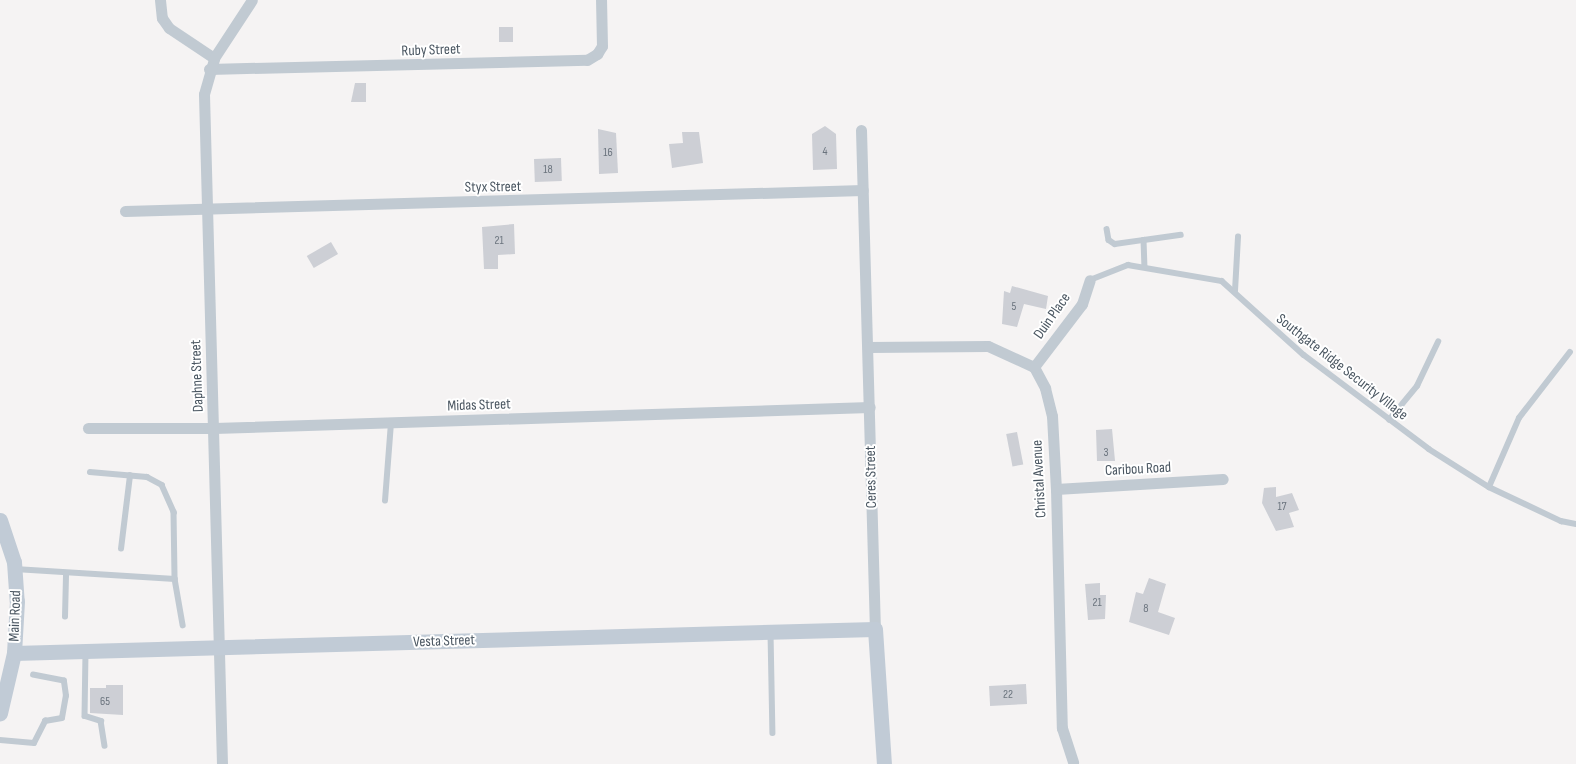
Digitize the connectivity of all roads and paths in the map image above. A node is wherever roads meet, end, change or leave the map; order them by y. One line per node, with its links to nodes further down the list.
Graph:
1 (160, 0): 4 (street)
2 (252, 0): 4 (street, Daphne Street)
3 (601, 0): 4 (street, Ruby Street)
4 (212, 64): 7 (street, Daphne Street)
5 (861, 130): 6 (street, Ceres Street)
6 (863, 190): 7 (street, Styx Street); 17 (street, Ceres Street)
7 (208, 210): 8 (street, Styx Street); 24 (street, Daphne Street)
8 (124, 211)
9 (1107, 229): 12 (lane)
10 (1181, 236): 12 (lane)
11 (1238, 237): 15 (lane)
12 (1144, 240): 13 (lane)
13 (1144, 266): 14 (lane, Southgate Ridge Security Village); 15 (lane, Southgate Ridge Security Village)
14 (1090, 280): 19 (street, Duin Place)
15 (1236, 291): 21 (lane, Southgate Ridge Security Village)
16 (1438, 342): 21 (lane)
17 (869, 347): 19 (street); 20 (street, Ceres Street)
18 (1570, 352): 28 (lane)
19 (1034, 367): 29 (street, Christal Avenue)
20 (870, 407): 22 (street, Midas Street); 39 (street, Ceres Street)
21 (1389, 420): 28 (lane, Southgate Ridge Security Village)
22 (391, 423): 24 (street, Midas Street); 30 (lane)
23 (88, 428): 24 (street, Midas Street)
24 (214, 428): 41 (street, Daphne Street)
25 (90, 472): 26 (lane)
26 (130, 476): 33 (lane); 36 (lane)
27 (1223, 479): 29 (street, Caribou Road)
28 (1489, 488): 32 (lane, Southgate Ridge Security Village)
29 (1056, 489): 49 (street, Christal Avenue)
30 (385, 501)
31 (0, 520): 34 (street, Main Road)
32 (1576, 524)
33 (121, 550)
34 (14, 568): 35 (lane); 43 (street, Main Road)
35 (66, 575): 36 (lane); 37 (lane)
36 (174, 579): 38 (lane)
37 (65, 617)
38 (183, 625)
39 (875, 629): 40 (street, Vesta Street); 51 (street, Ceres Street)
40 (771, 632): 41 (street, Vesta Street); 46 (lane)
41 (220, 647): 42 (street, Vesta Street); 50 (street, Daphne Street)
42 (86, 651): 43 (street, Vesta Street); 48 (lane)
43 (14, 653): 45 (street, Main Road)
44 (34, 675): 47 (lane)
45 (0, 713)
46 (773, 733)
47 (0, 740)
48 (105, 746)
49 (1074, 762)
50 (222, 764)
51 (884, 764)

